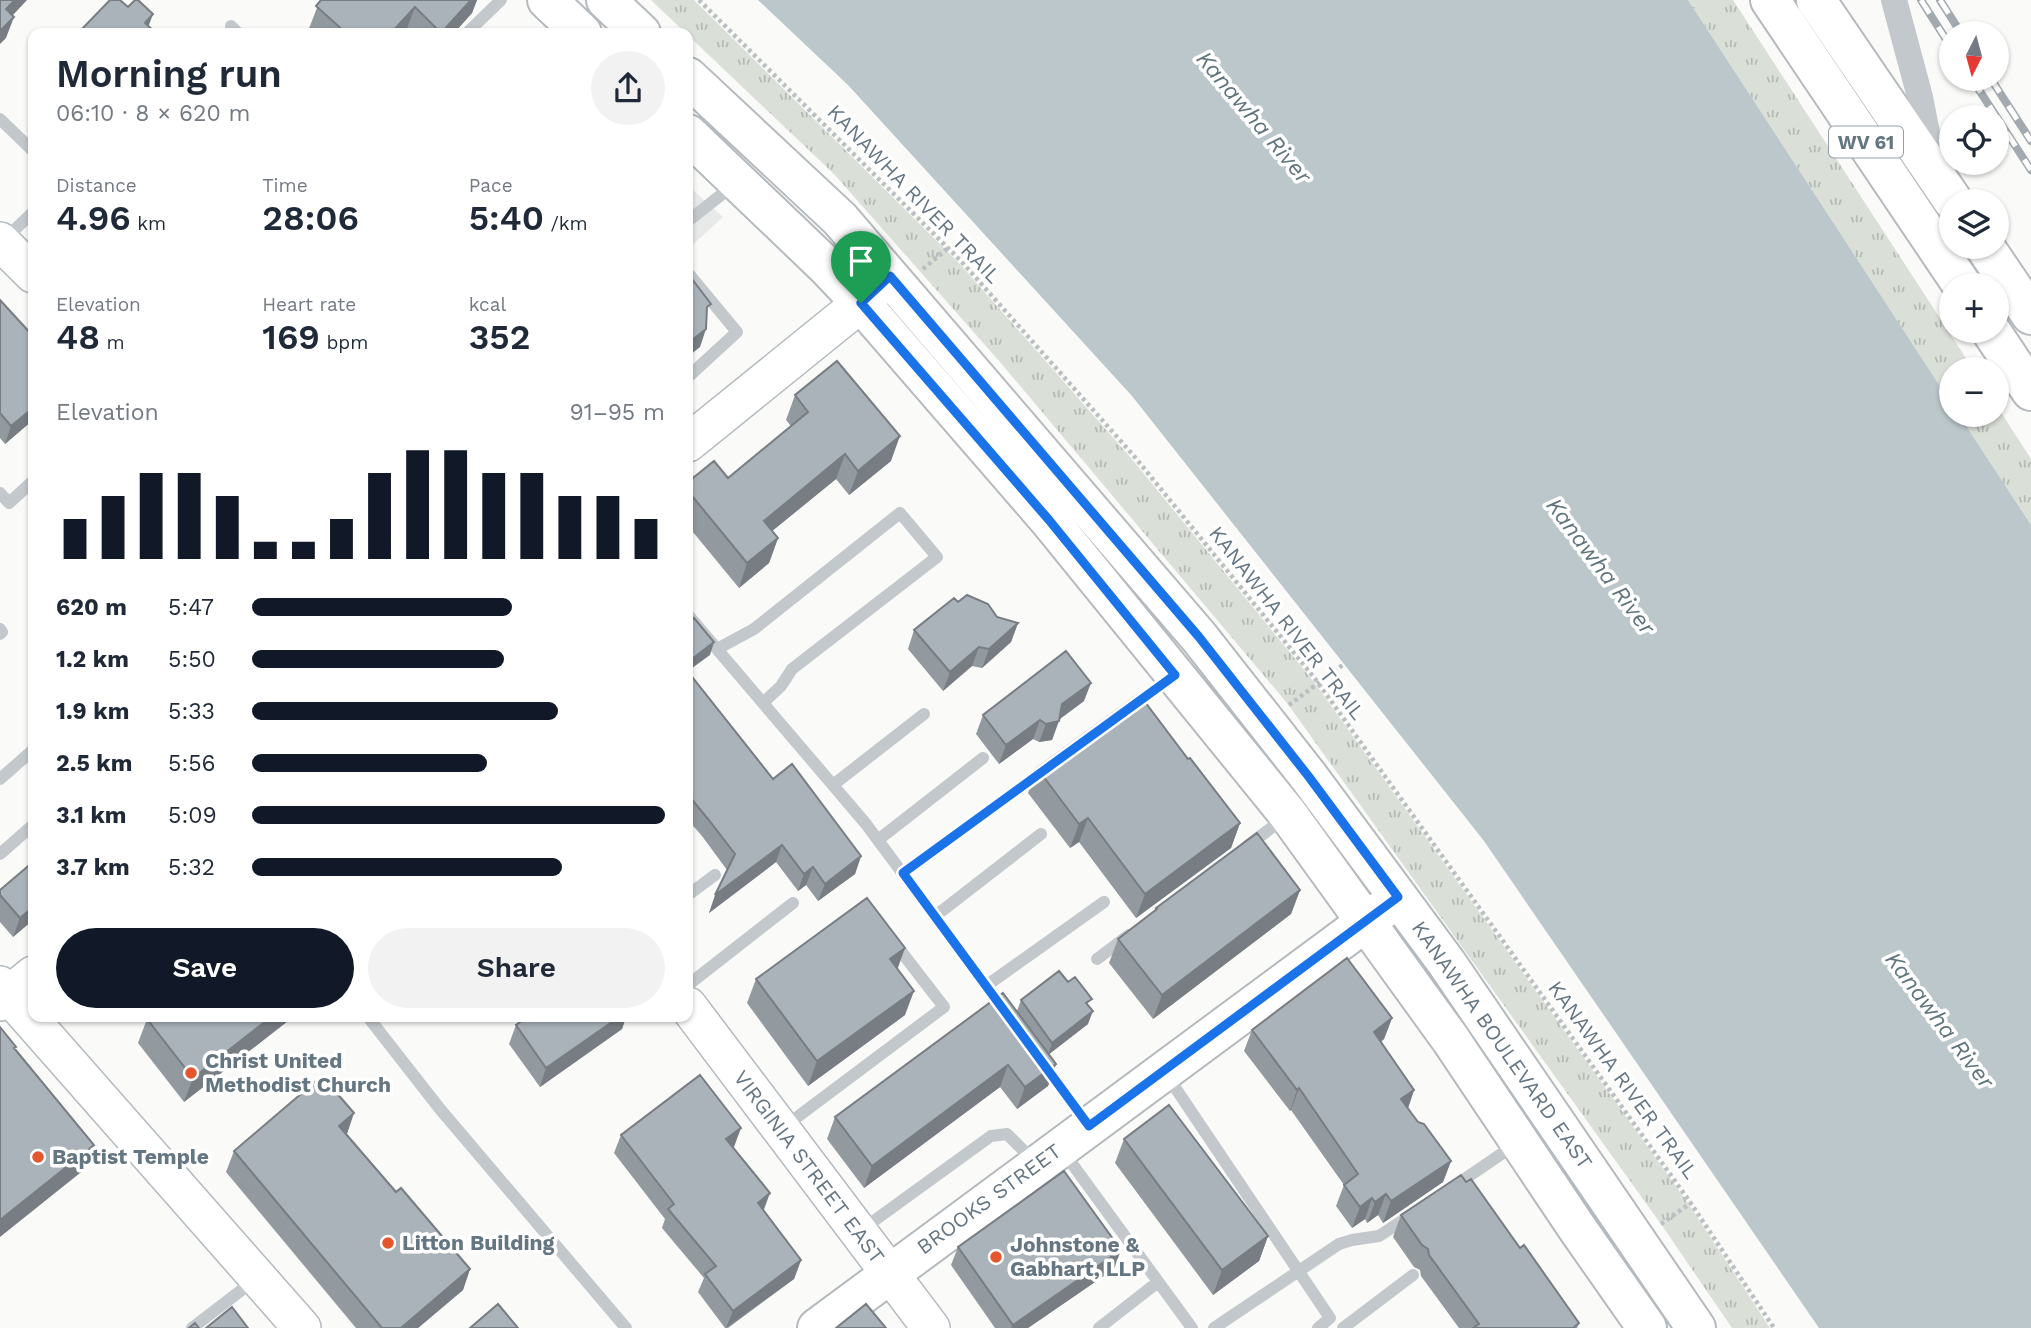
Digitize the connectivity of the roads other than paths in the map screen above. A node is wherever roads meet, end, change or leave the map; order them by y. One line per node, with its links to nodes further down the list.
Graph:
1 (501, 0): 7 (lane)
2 (547, 0): 8 (main road)
3 (606, 0): 9 (main road)
4 (1770, 0): 21 (main road, WV 61)
5 (1816, 0): 15 (main road, WV 61)
6 (1894, 0): 15 (street)
7 (472, 28)
8 (577, 28)
9 (636, 28)
10 (693, 82): 22 (main road, KANAWHA BOULEVARD EAST)
11 (0, 119): 13 (lane)
12 (693, 139): 14 (main road, KANAWHA BOULEVARD EAST)
13 (28, 146)
14 (738, 182): 17 (lane); 24 (main road, KANAWHA BOULEVARD EAST)
15 (1944, 188)
16 (28, 217): 18 (lane)
17 (693, 217)
18 (1, 242): 20 (main road)
19 (1992, 259): 25 (main road)
20 (28, 269)
21 (1954, 273)
22 (902, 276): 24 (main road); 52 (main road, KANAWHA BOULEVARD EAST)
23 (693, 279): 27 (lane)
24 (861, 303): 29 (main road); 34 (main road, KANAWHA BOULEVARD EAST)
25 (2031, 315)
26 (1999, 343): 28 (main road)
27 (693, 372)
28 (2031, 391)
29 (693, 439)
30 (28, 486): 31 (lane)
31 (0, 493)
32 (693, 621): 33 (lane)
33 (717, 649): 35 (lane); 35 (lane)
34 (1175, 675): 37 (lane); 43 (main road, KANAWHA BOULEVARD EAST)
35 (763, 703): 42 (lane)
36 (924, 714): 42 (lane)
37 (1119, 715)
38 (28, 754): 41 (lane)
39 (983, 758): 46 (lane)
40 (1054, 763): 49 (lane)
41 (0, 779)
42 (833, 785): 46 (lane)
43 (1289, 815): 48 (lane); 56 (main road, KANAWHA BOULEVARD EAST)
44 (28, 829): 47 (lane)
45 (1041, 834): 55 (lane)
46 (878, 840): 49 (lane)
47 (0, 854)
48 (1236, 855)
49 (903, 873): 55 (lane)
50 (715, 874): 51 (lane)
51 (693, 891)
52 (1398, 897): 56 (main road, BROOKS STREET); 93 (main road, KANAWHA BOULEVARD EAST)
53 (1104, 902): 61 (lane)
54 (793, 904): 60 (lane)
55 (934, 916): 61 (lane)
56 (1366, 922): 69 (main road, BROOKS STREET); 71 (main road, KANAWHA BOULEVARD EAST)
57 (1140, 927): 59 (lane)
58 (887, 933): 70 (lane)
59 (1097, 960)
60 (693, 981)
61 (986, 986): 65 (lane)
62 (10, 989): 63 (main road)
63 (28, 1010)
64 (693, 1013): 70 (main road, VIRGINIA STREET EAST)
65 (1010, 1020)
66 (38, 1022): 79 (main road)
67 (372, 1022): 85 (lane)
68 (1035, 1053): 72 (lane)
69 (1164, 1070): 72 (main road, BROOKS STREET); 76 (lane)
70 (781, 1130): 75 (main road, VIRGINIA STREET EAST)
71 (1519, 1142): 73 (lane); 92 (main road, KANAWHA BOULEVARD EAST)
72 (1062, 1146): 75 (lane); 77 (main road, BROOKS STREET); 80 (lane)
73 (1446, 1191)
74 (1423, 1206): 76 (lane)
75 (859, 1233): 77 (main road, VIRGINIA STREET EAST)
76 (1298, 1271): 81 (lane); 89 (lane)
77 (889, 1273): 86 (main road, BROOKS STREET); 87 (main road, VIRGINIA STREET EAST)
78 (1413, 1275): 91 (lane)
79 (258, 1278): 83 (lane); 84 (main road)
80 (1158, 1282): 82 (lane); 88 (lane)
81 (1330, 1318): 90 (lane); 91 (lane)
82 (1187, 1326)
83 (192, 1328)
84 (302, 1328)
85 (626, 1328)
86 (817, 1328)
87 (931, 1328)
88 (1099, 1328)
89 (1214, 1328)
90 (1318, 1328)
91 (1342, 1328)
92 (1647, 1328)
93 (1696, 1328)

